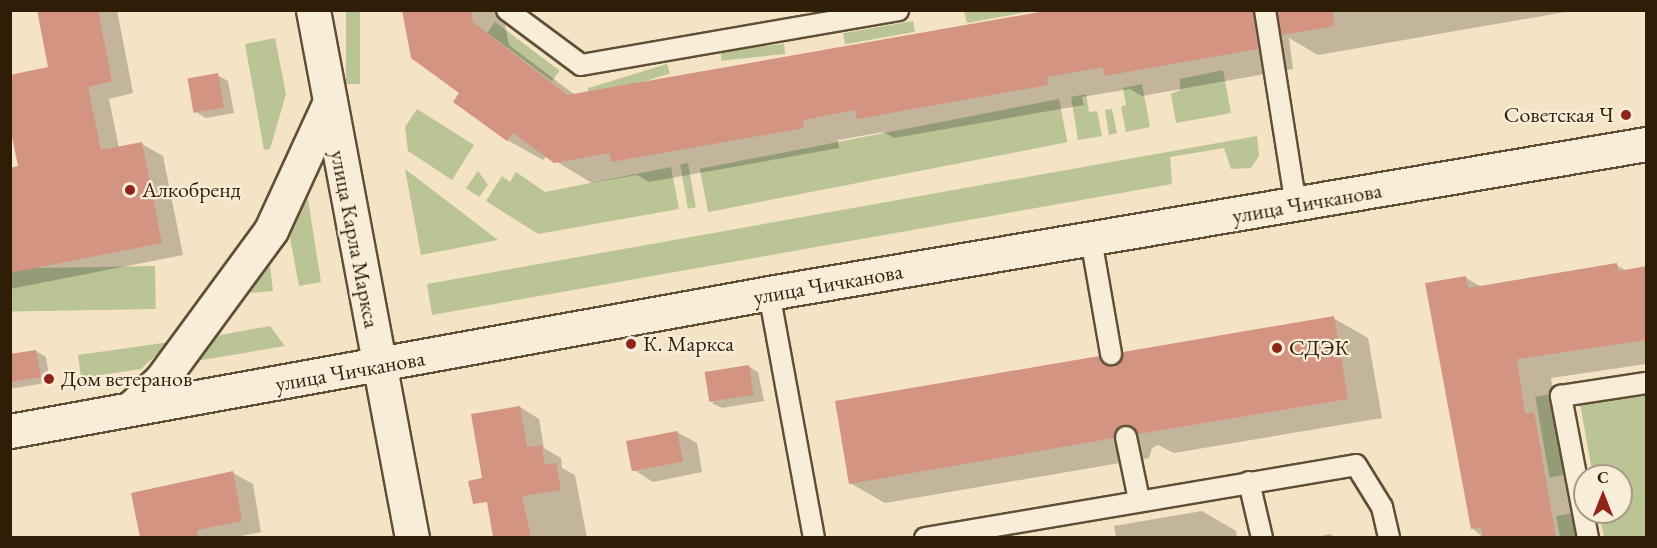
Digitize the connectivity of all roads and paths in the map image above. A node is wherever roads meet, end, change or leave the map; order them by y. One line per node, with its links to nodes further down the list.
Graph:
1 (313, 10): 5 (main road, улица Карла Маркса)
2 (507, 10): 3 (lane)
3 (898, 10)
4 (1265, 10): 7 (lane)
5 (330, 102): 11 (main road, улица Карла Маркса); 13 (main road)
6 (1647, 144): 7 (main road, улица Чичканова)
7 (1296, 205): 8 (main road, улица Чичканова)
8 (1091, 239): 9 (main road, улица Чичканова); 10 (lane)
9 (769, 293): 11 (main road, улица Чичканова); 19 (lane)
10 (1111, 354)
11 (380, 366): 13 (main road, улица Чичканова); 18 (main road, улица Карла Маркса)
12 (1647, 384): 23 (lane)
13 (130, 410): 14 (main road, улица Чичканова)
14 (10, 430)
15 (1126, 436): 17 (lane)
16 (1250, 482): 17 (lane); 21 (lane); 22 (lane)
17 (1139, 500): 20 (lane)
18 (412, 537)
19 (814, 537)
20 (926, 537)
21 (1262, 537)
22 (1389, 537)
23 (1588, 537)

